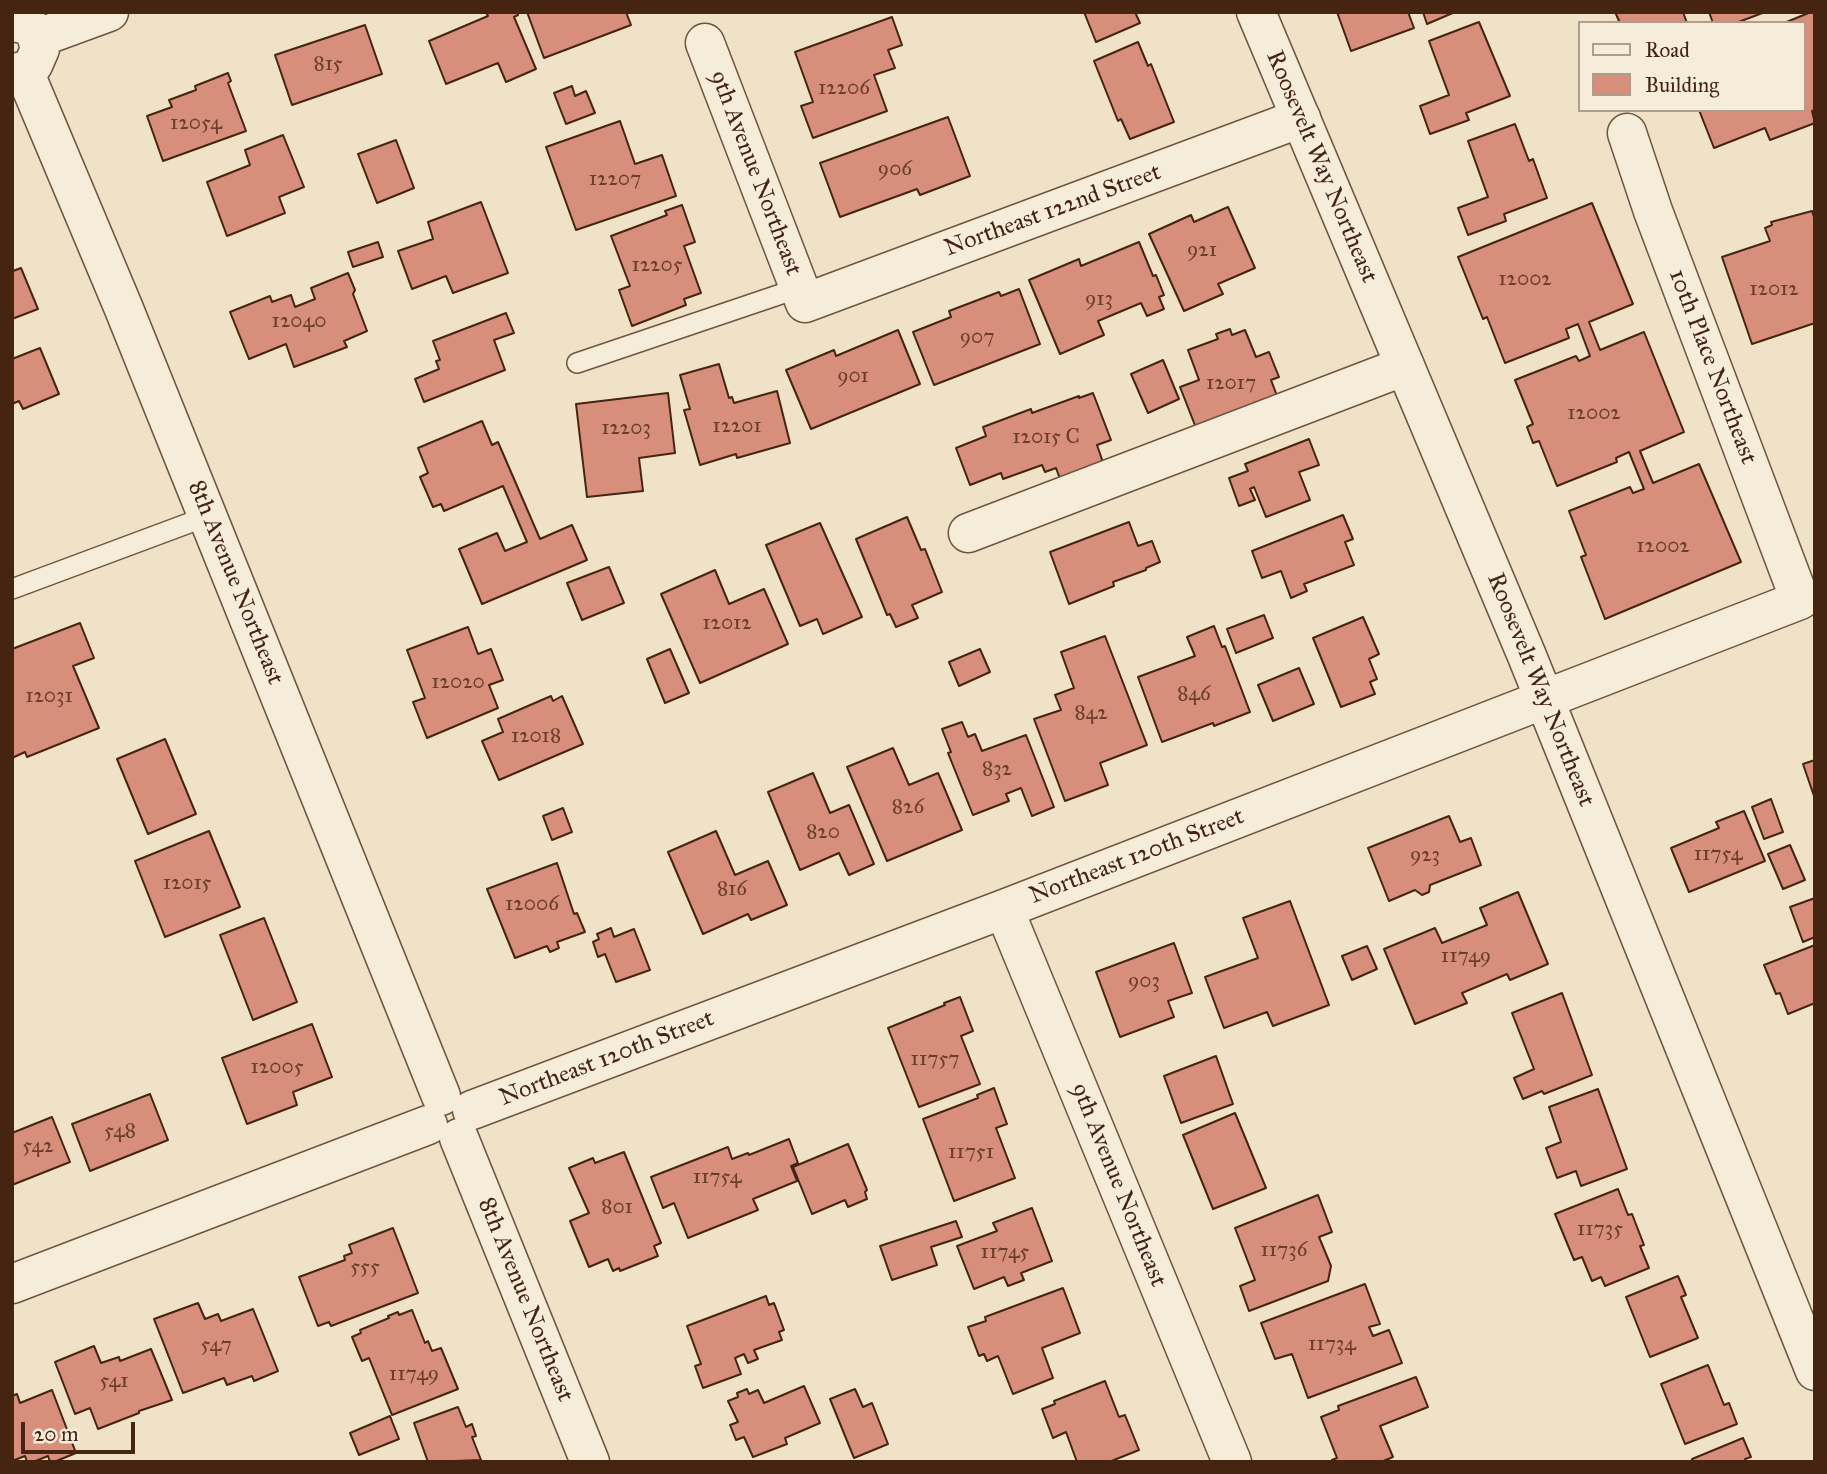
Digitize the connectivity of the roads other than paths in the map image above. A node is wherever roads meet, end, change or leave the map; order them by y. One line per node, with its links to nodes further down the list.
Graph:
1 (109, 12): 4 (street)
2 (1256, 12): 5 (street, Roosevelt Way Northeast)
3 (705, 43): 7 (street, 9th Avenue Northeast)
4 (22, 51): 10 (street, 8th Avenue Northeast)
5 (1301, 118): 7 (street, Northeast 122nd Street); 9 (street, Roosevelt Way Northeast)
6 (1627, 133): 13 (street, 10th Place Northeast)
7 (802, 295): 8 (lane)
8 (578, 363)
9 (1405, 366): 11 (street); 14 (street, Roosevelt Way Northeast)
10 (208, 516): 12 (lane); 16 (street, 8th Avenue Northeast)
11 (968, 533)
12 (12, 589)
13 (1800, 600): 14 (street, Northeast 120th Street)
14 (1544, 698): 15 (street, Northeast 120th Street); 18 (street, Roosevelt Way Northeast)
15 (1004, 909): 16 (street, Northeast 120th Street); 20 (street, 9th Avenue Northeast)
16 (450, 1117): 17 (street, Northeast 120th Street); 19 (street, 8th Avenue Northeast)
17 (12, 1283)
18 (1815, 1371)
19 (590, 1462)
20 (1232, 1462)

